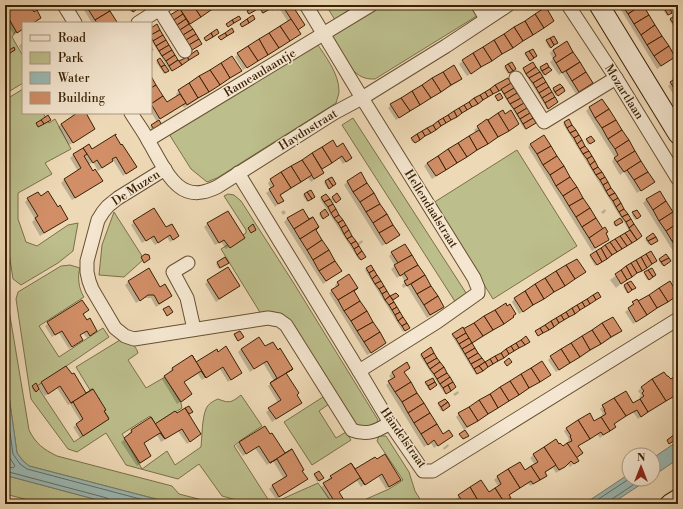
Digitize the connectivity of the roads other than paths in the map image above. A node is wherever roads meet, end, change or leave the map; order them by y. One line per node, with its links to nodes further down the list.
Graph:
1 (64, 5): 10 (street)
2 (306, 5): 12 (street, Hellendaalstraat)
3 (372, 5): 12 (street, Rameaulaantje)
4 (478, 5): 9 (street)
5 (508, 5): 9 (street, Haydnstraat)
6 (568, 5): 15 (street, Mozartlaan)
7 (599, 5): 18 (street, Mozartlaan)
8 (163, 7): 11 (street); 13 (street)
9 (486, 19): 16 (street, Haydnstraat)
10 (74, 22)
11 (140, 22)
12 (324, 34): 16 (street, Hellendaalstraat); 19 (street, Rameaulaantje)
13 (185, 51)
14 (516, 78): 15 (street)
15 (616, 78): 22 (street, Mozartlaan)
16 (362, 98): 21 (street, Haydnstraat); 26 (street, Hellendaalstraat)
17 (132, 114): 19 (street, Haydnstraat)
18 (677, 128)
19 (148, 140): 20 (street, Haydnstraat)
20 (165, 169): 21 (street, Haydnstraat); 25 (street, De Muzen)
21 (238, 173): 26 (street, Händelstraat)
22 (678, 179)
23 (188, 263): 25 (street)
24 (678, 319): 27 (street, Händelstraat)
25 (194, 329): 27 (street, De Muzen)
26 (360, 371): 27 (street, Händelstraat)
27 (390, 423)
28 (678, 499): 29 (street)
29 (670, 504)

